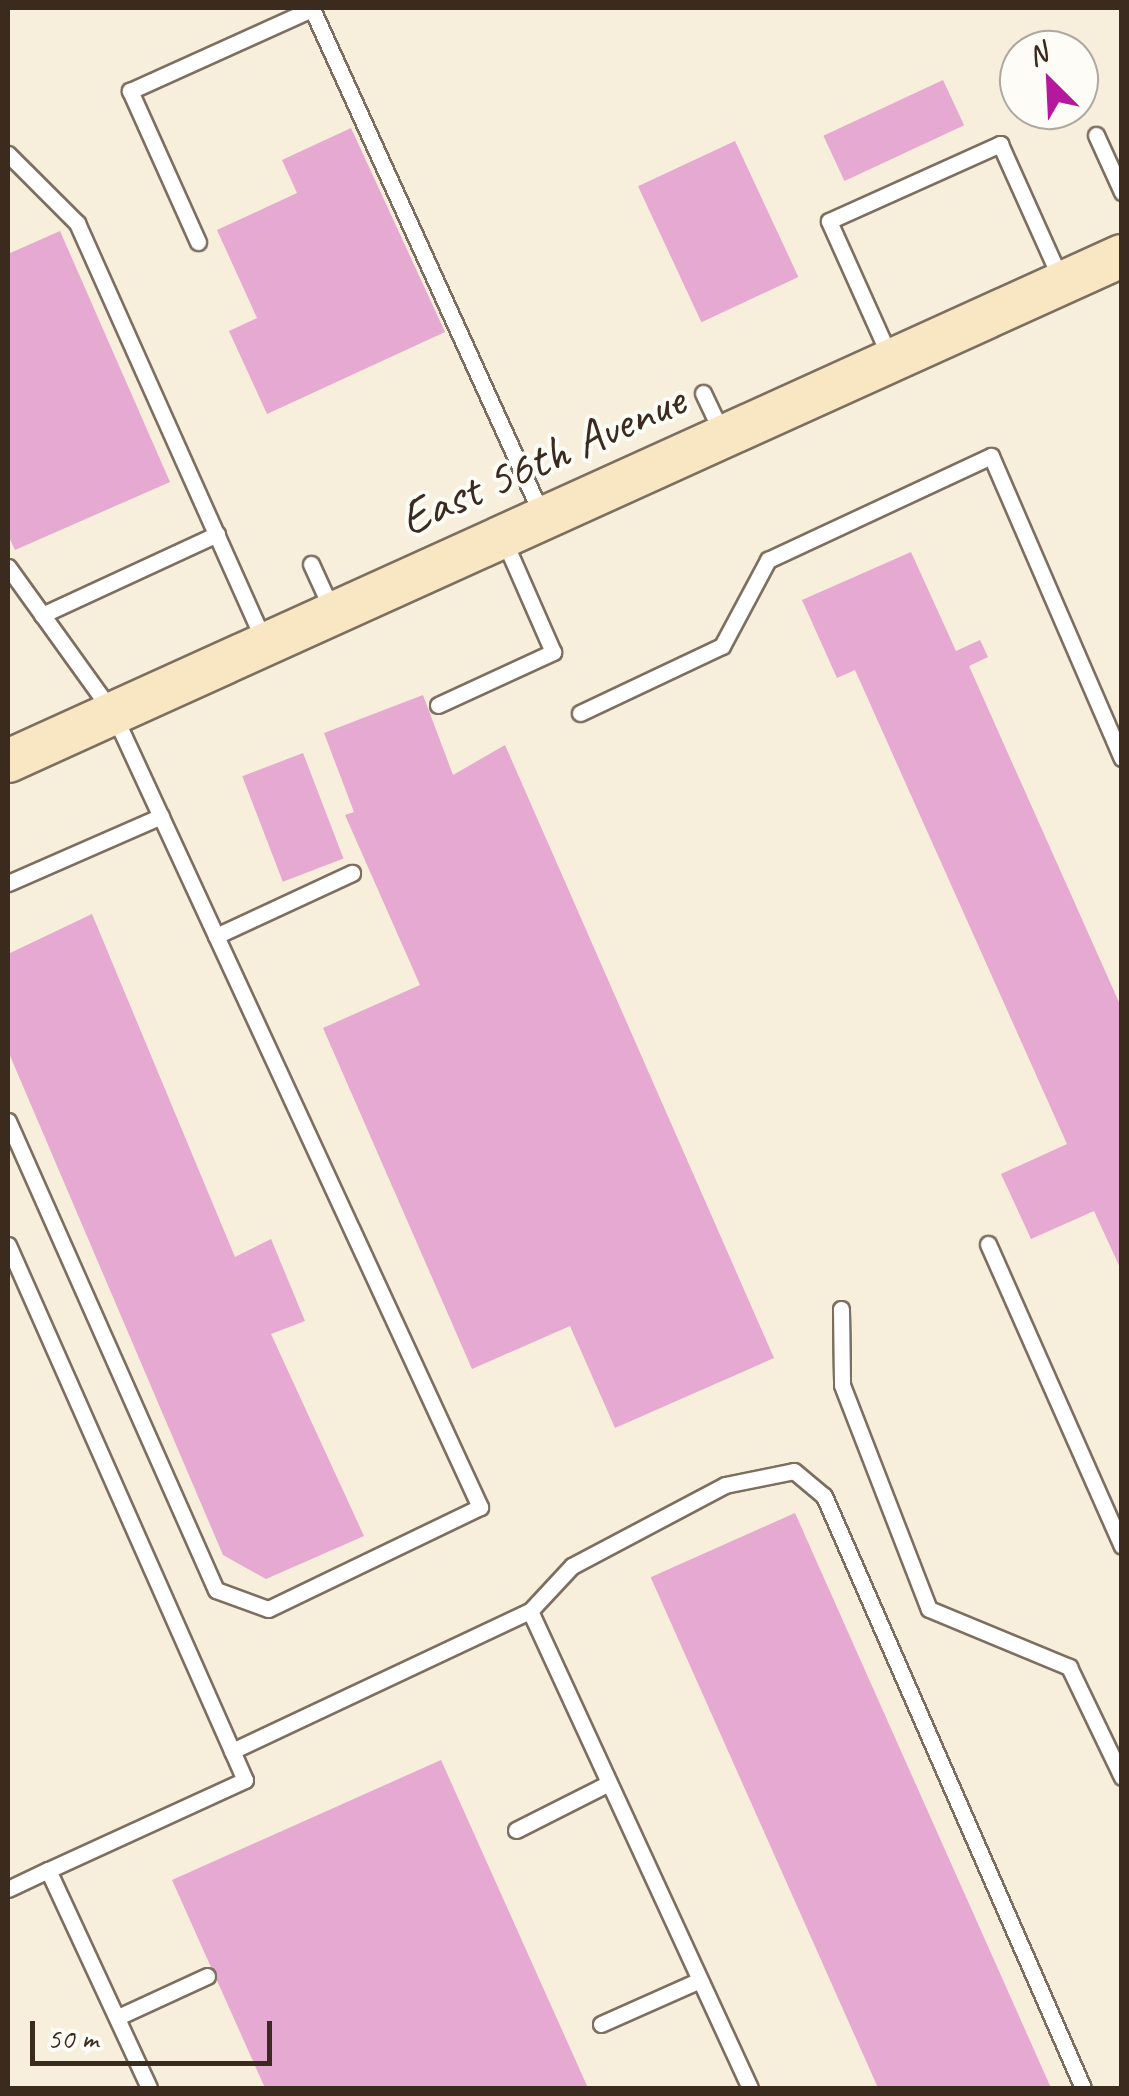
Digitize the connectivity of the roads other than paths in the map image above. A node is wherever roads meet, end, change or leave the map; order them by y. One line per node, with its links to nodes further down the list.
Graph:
1 (1096, 134): 3 (lane)
2 (8, 154): 11 (lane)
3 (1122, 192)
4 (198, 242): 10 (lane)
5 (1122, 256): 6 (main road, East 56th Avenue)
6 (1062, 283): 7 (main road, East 56th Avenue); 7 (lane)
7 (892, 360): 9 (main road, East 56th Avenue)
8 (703, 393): 9 (lane)
9 (723, 437): 10 (main road, East 56th Avenue)
10 (543, 518): 12 (main road, East 56th Avenue)
11 (216, 534): 16 (lane); 17 (lane)
12 (503, 537): 15 (main road, East 56th Avenue); 18 (lane)
13 (312, 564): 15 (lane)
14 (8, 567): 16 (lane)
15 (334, 613): 17 (main road, East 56th Avenue)
16 (42, 614): 19 (lane)
17 (266, 644): 19 (main road, East 56th Avenue)
18 (438, 706)
19 (114, 713): 22 (main road, East 56th Avenue); 23 (lane)
20 (580, 713): 21 (lane)
21 (1122, 758)
22 (8, 761)
23 (160, 816): 25 (lane); 26 (lane)
24 (352, 873): 26 (lane)
25 (8, 882)
26 (216, 936): 27 (lane)
27 (8, 1121)
28 (988, 1244): 31 (lane)
29 (8, 1245): 33 (lane)
30 (841, 1309): 34 (lane)
31 (1122, 1546)
32 (530, 1611): 33 (lane); 35 (lane); 45 (lane)
33 (232, 1750): 37 (lane)
34 (1122, 1777)
35 (609, 1783): 36 (lane); 40 (lane)
36 (516, 1830)
37 (48, 1870): 38 (lane); 41 (lane)
38 (8, 1889)
39 (207, 1976): 41 (lane)
40 (700, 1980): 42 (lane); 44 (lane)
41 (118, 2017): 43 (lane)
42 (601, 2024)
43 (149, 2088)
44 (750, 2088)
45 (1083, 2088)

